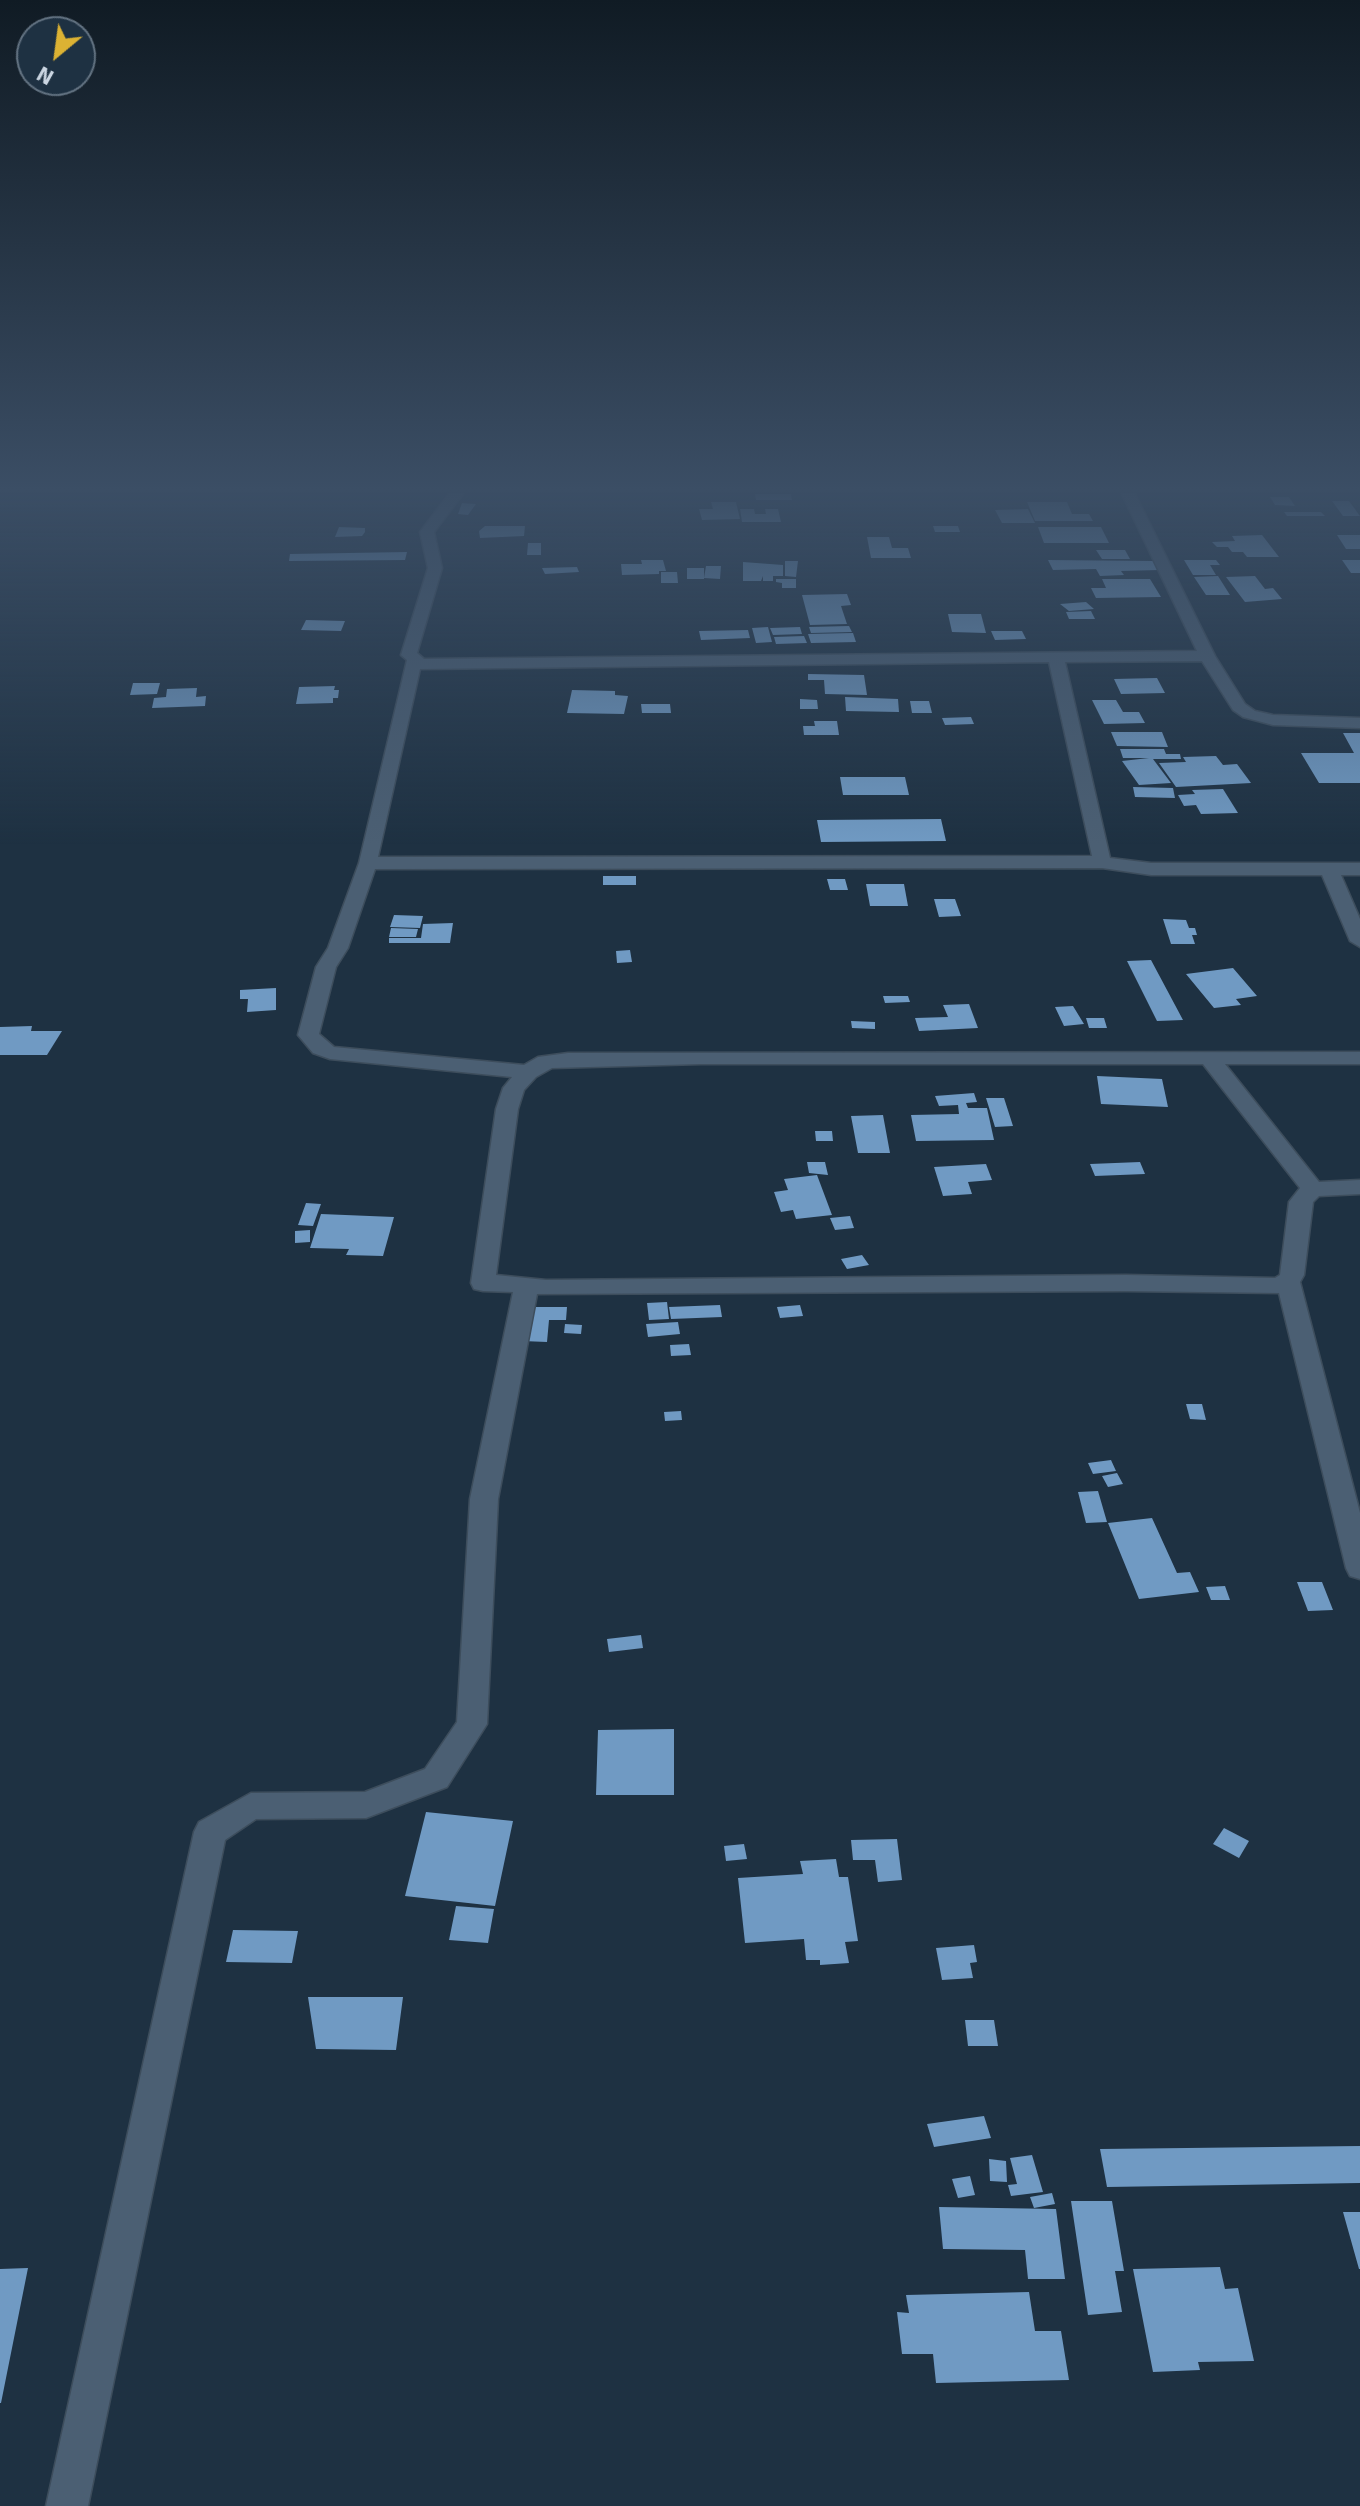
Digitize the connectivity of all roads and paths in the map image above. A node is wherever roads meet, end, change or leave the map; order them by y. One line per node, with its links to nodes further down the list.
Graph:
1 (422, 611): 5 (street)
2 (1185, 611): 3 (street)
3 (1207, 656): 4 (street); 6 (street)
4 (1056, 658): 5 (street); 7 (street)
5 (413, 664): 8 (street)
6 (1360, 723)
7 (1102, 862): 8 (street); 9 (street)
8 (368, 863): 14 (street)
9 (1329, 869): 10 (street); 11 (street)
10 (1360, 869)
11 (1360, 941)
12 (1207, 1056): 13 (street); 14 (street); 16 (street)
13 (1360, 1058)
14 (528, 1072): 18 (street)
15 (1360, 1187): 16 (street)
16 (1313, 1189): 17 (street)
17 (1288, 1282): 18 (street); 19 (street)
18 (527, 1284): 20 (street)
19 (1360, 1568)
20 (67, 2506)

